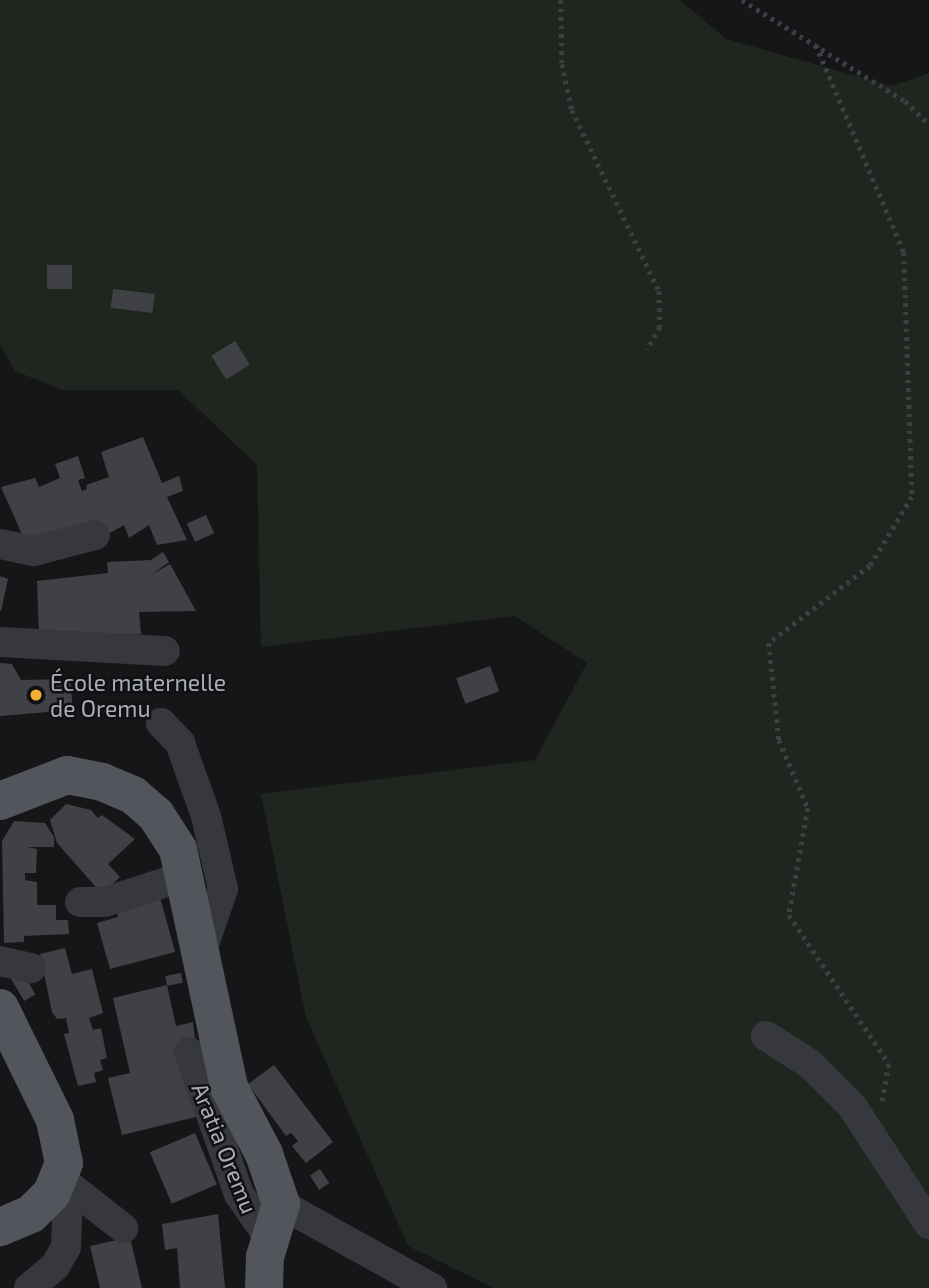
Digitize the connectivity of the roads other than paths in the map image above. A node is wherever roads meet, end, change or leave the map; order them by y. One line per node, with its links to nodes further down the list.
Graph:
1 (95, 535): 2 (street)
2 (0, 544)
3 (0, 642): 4 (street)
4 (164, 651)
5 (161, 723): 9 (street)
6 (0, 801): 7 (main road, Aratia Oremu)
7 (186, 876): 8 (street); 9 (main road, Aratia Oremu)
8 (80, 902)
9 (199, 959): 18 (main road, Aratia Oremu)
10 (0, 961): 11 (street)
11 (31, 968)
12 (0, 1008): 16 (main road)
13 (766, 1036): 19 (street)
14 (0, 1049): 16 (street)
15 (190, 1052): 18 (street, Aratia Oremu)
16 (38, 1084): 17 (main road)
17 (55, 1184): 20 (main road); 21 (street); 23 (street)
18 (276, 1222): 22 (main road, Aratia Oremu); 24 (street)
19 (929, 1224)
20 (0, 1227)
21 (123, 1228)
22 (262, 1287)
23 (29, 1288)
24 (432, 1288)

